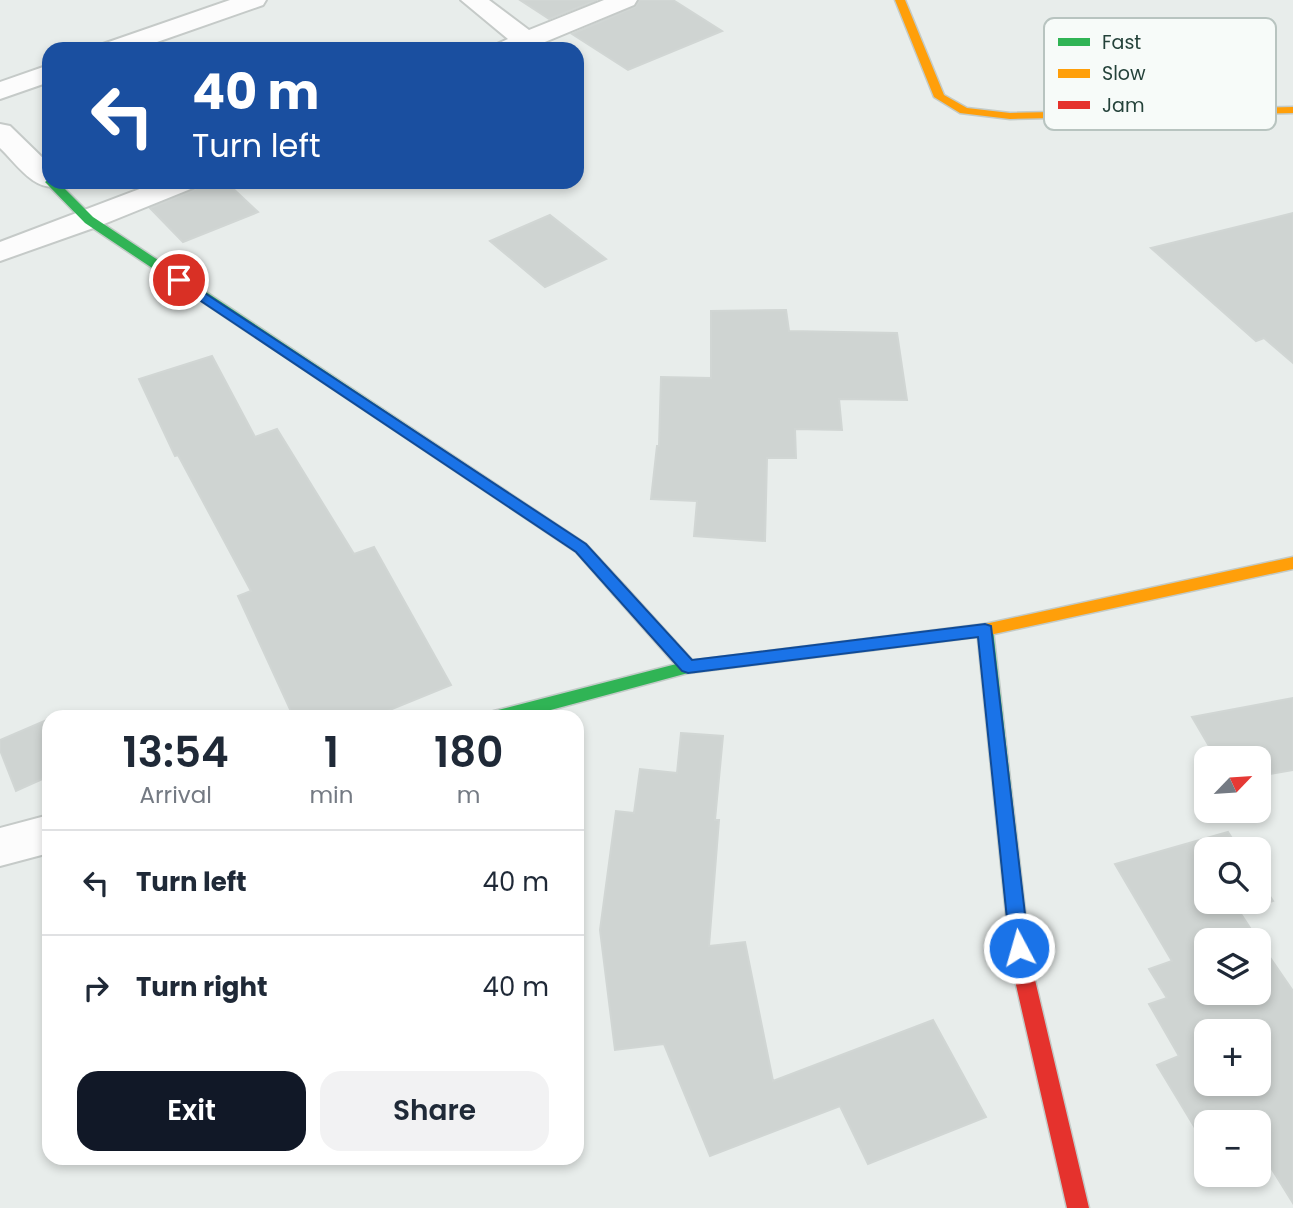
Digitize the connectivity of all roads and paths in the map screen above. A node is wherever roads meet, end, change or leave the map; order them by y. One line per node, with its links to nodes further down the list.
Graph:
1 (254, 0): 5 (street)
2 (473, 0): 6 (street)
3 (625, 0): 7 (street)
4 (900, 0): 10 (street)
5 (132, 42)
6 (514, 42)
7 (524, 42)
8 (42, 75): 9 (street)
9 (0, 91)
10 (1044, 115)
11 (0, 132): 12 (street)
12 (42, 173)
13 (58, 189): 15 (street)
14 (166, 189): 15 (street)
15 (89, 220): 16 (street); 19 (street)
16 (0, 252)
17 (1293, 563): 18 (street)
18 (985, 630): 19 (street); 23 (street)
19 (688, 667): 20 (street)
20 (524, 710)
21 (42, 836): 22 (street)
22 (0, 847)
23 (1078, 1208)

